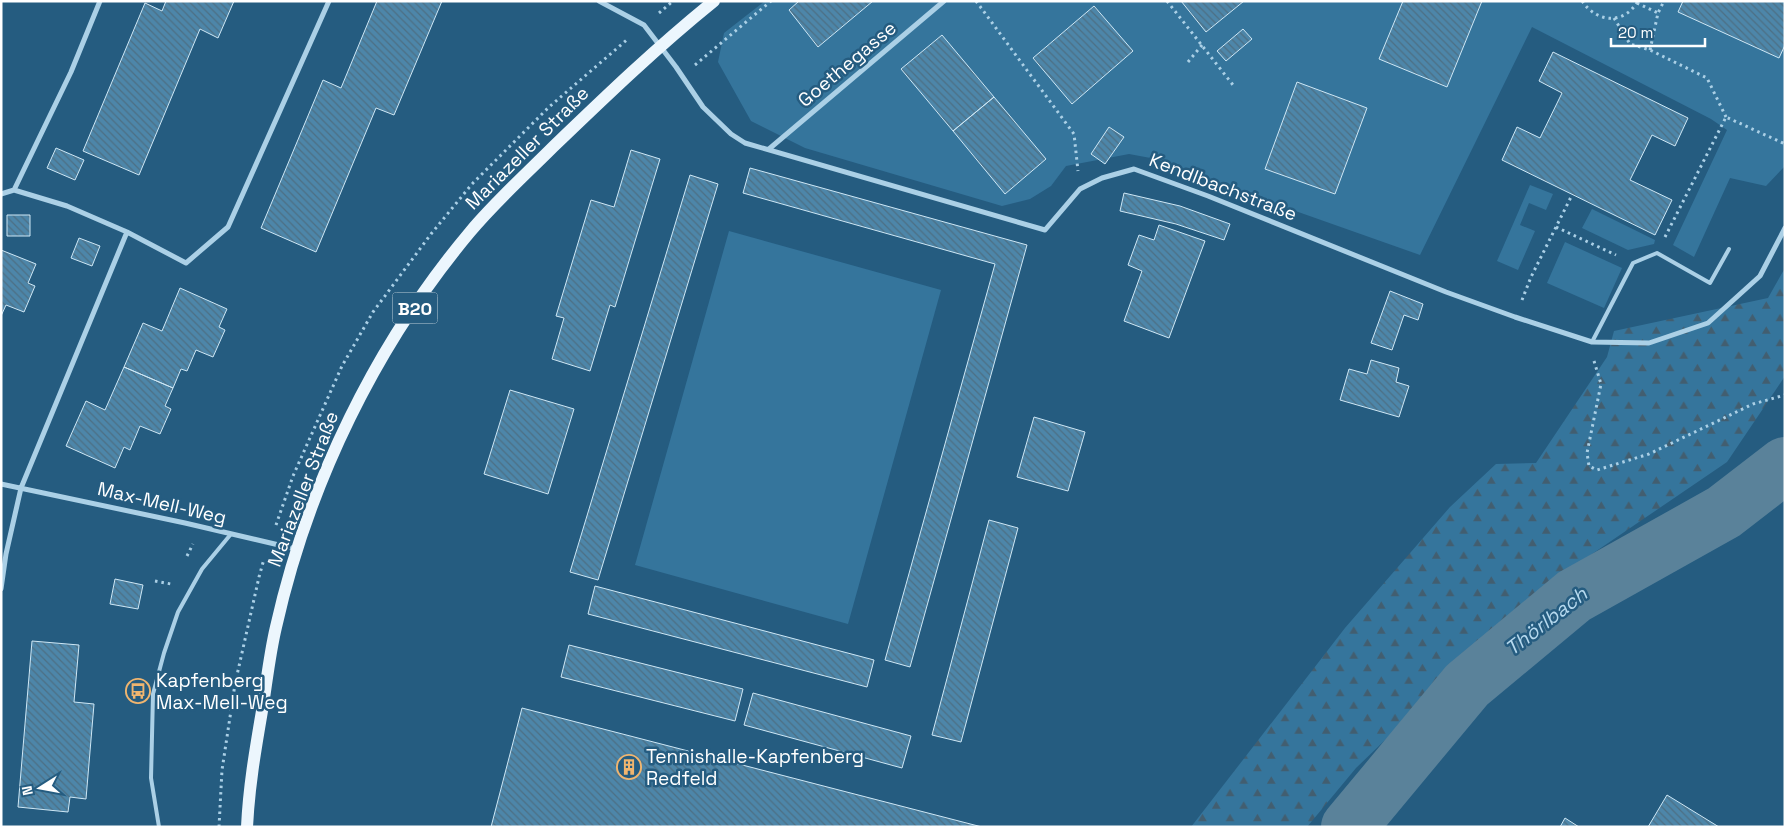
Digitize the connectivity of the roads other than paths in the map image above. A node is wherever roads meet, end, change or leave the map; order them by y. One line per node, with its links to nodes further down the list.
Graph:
1 (100, 1): 8 (street)
2 (329, 1): 11 (street)
3 (599, 1): 6 (street, Kendlbachstraße)
4 (714, 1): 6 (main road, Mariazeller Straße / B20)
5 (944, 1): 7 (street, Goethegasse)
6 (660, 47): 7 (street, Kendlbachstraße); 17 (main road, Mariazeller Straße / B20)
7 (769, 149): 13 (street, Kendlbachstraße)
8 (14, 190): 9 (street); 11 (street)
9 (1, 194)
10 (1785, 228): 13 (street, Kendlbachstraße)
11 (127, 232): 15 (street)
12 (1729, 250): 13 (lane)
13 (1592, 342)
14 (1, 484): 15 (street, Max-Mell-Weg)
15 (21, 488): 16 (street, Max-Mell-Weg); 18 (street)
16 (231, 534): 17 (street, Max-Mell-Weg); 19 (lane)
17 (297, 549): 20 (main road, Mariazeller Straße / B20)
18 (1, 589)
19 (159, 827)
20 (247, 827)

